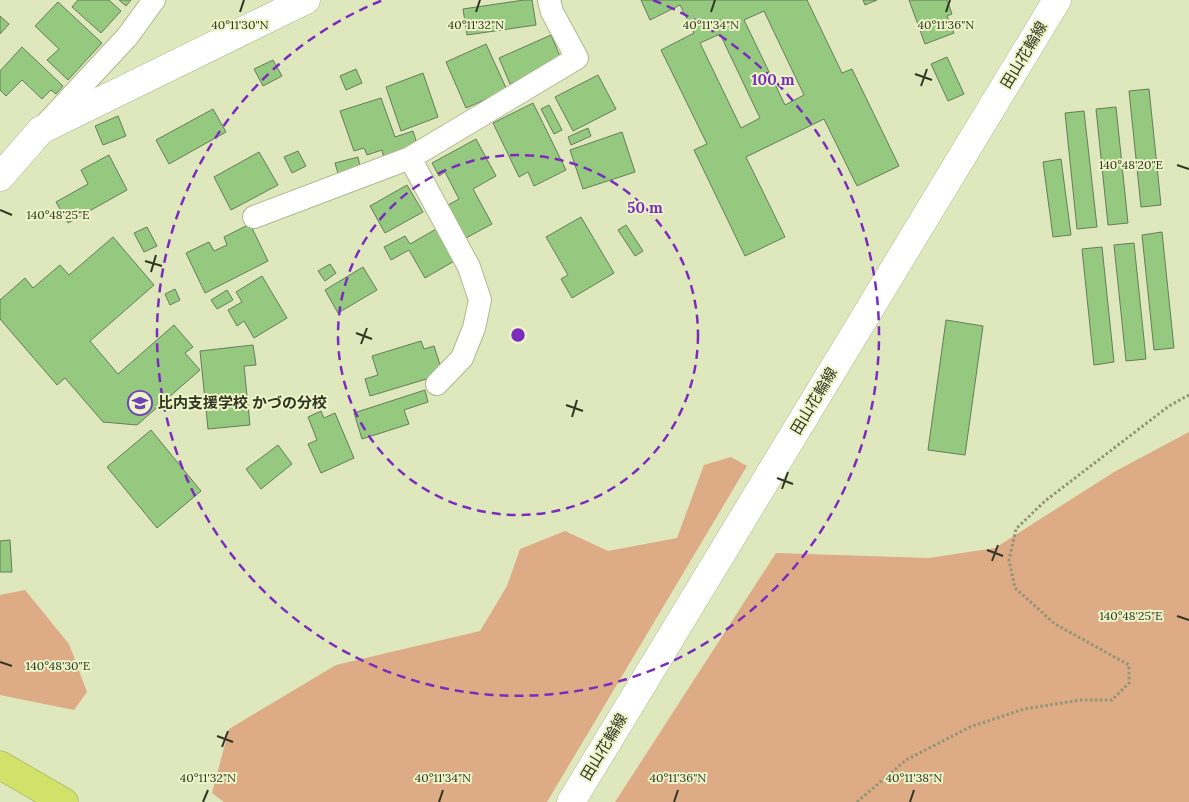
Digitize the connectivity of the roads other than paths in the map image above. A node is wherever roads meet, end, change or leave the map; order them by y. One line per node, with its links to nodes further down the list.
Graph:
1 (154, 0): 5 (street)
2 (306, 0): 5 (main road)
3 (549, 0): 6 (street)
4 (1057, 0): 12 (main road, 田山花輪線)
5 (41, 130): 7 (main road)
6 (410, 158): 8 (street); 9 (street)
7 (0, 177)
8 (254, 217)
9 (437, 384)
10 (0, 765): 11 (highway)
11 (64, 802)
12 (571, 802)

